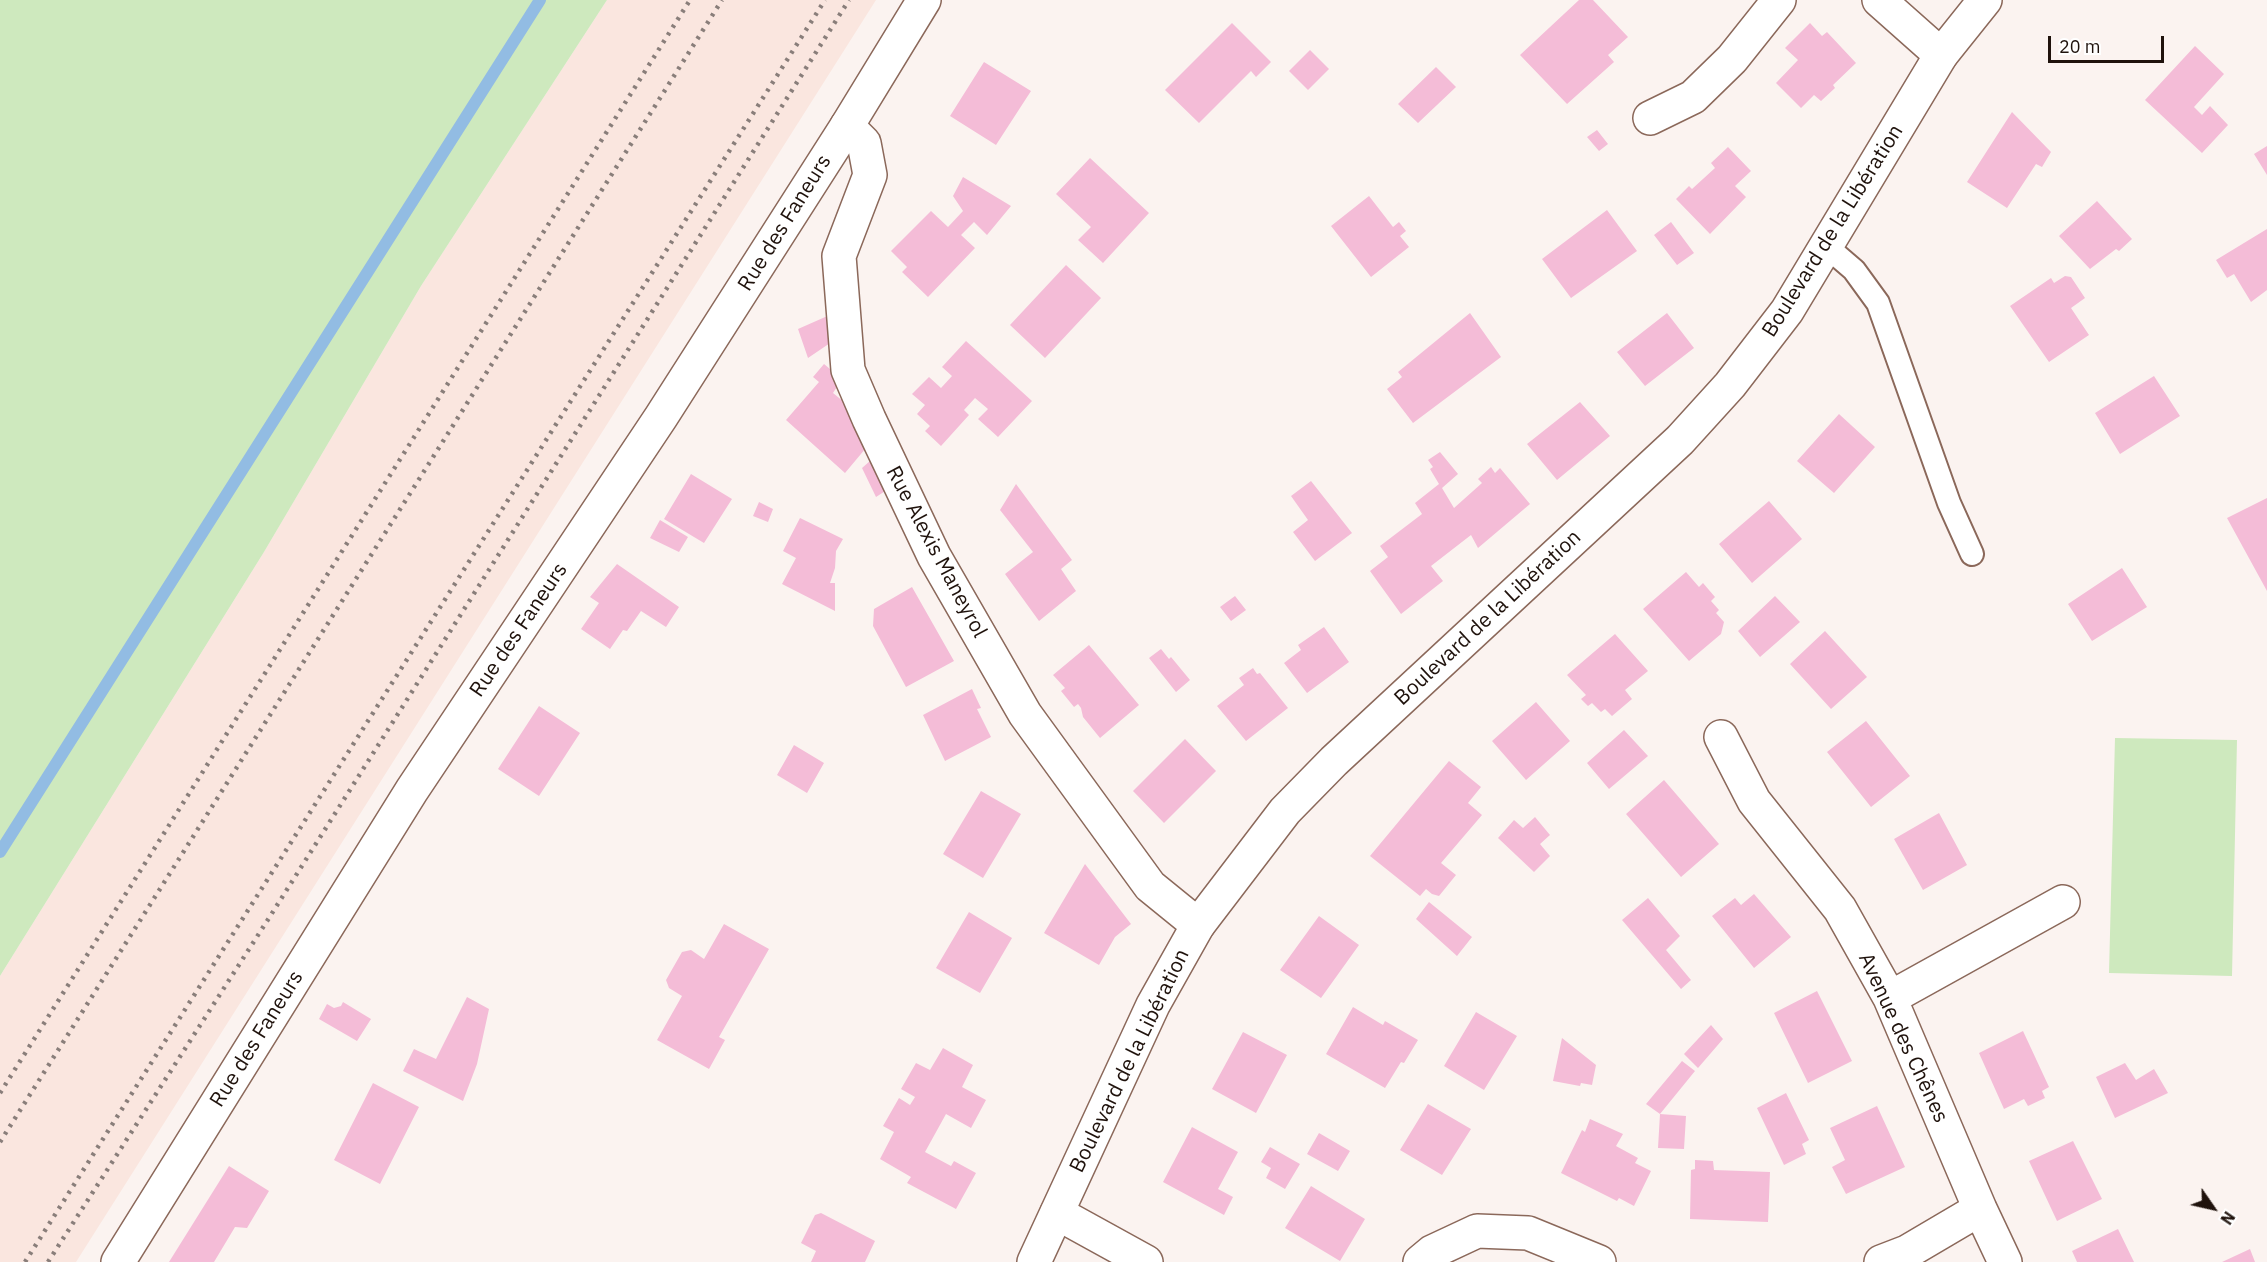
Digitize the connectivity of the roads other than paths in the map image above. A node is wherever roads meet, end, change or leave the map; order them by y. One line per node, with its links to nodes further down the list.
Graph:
1 (924, 0): 7 (street, Rue des Faneurs)
2 (1779, 0): 6 (street)
3 (1879, 0): 5 (street)
4 (1985, 0): 5 (street, Boulevard de la Libération)
5 (1941, 55): 8 (street, Boulevard de la Libération)
6 (1650, 118)
7 (847, 126): 12 (street, Rue Alexis Maneyrol); 16 (street, Rue des Faneurs)
8 (1826, 246): 9 (lane); 12 (street, Boulevard de la Libération)
9 (1972, 554)
10 (1721, 737): 13 (street, Avenue des Chênes)
11 (2063, 902): 13 (street)
12 (1198, 925): 15 (street, Boulevard de la Libération)
13 (1890, 998): 14 (street, Avenue des Chênes)
14 (1980, 1209): 21 (street); 22 (street, Avenue des Chênes)
15 (1057, 1213): 17 (street, Boulevard de la Libération); 18 (street)
16 (118, 1262)
17 (1034, 1262)
18 (1146, 1262)
19 (1420, 1262): 20 (street)
20 (1599, 1262)
21 (1881, 1262)
22 (2005, 1262)

